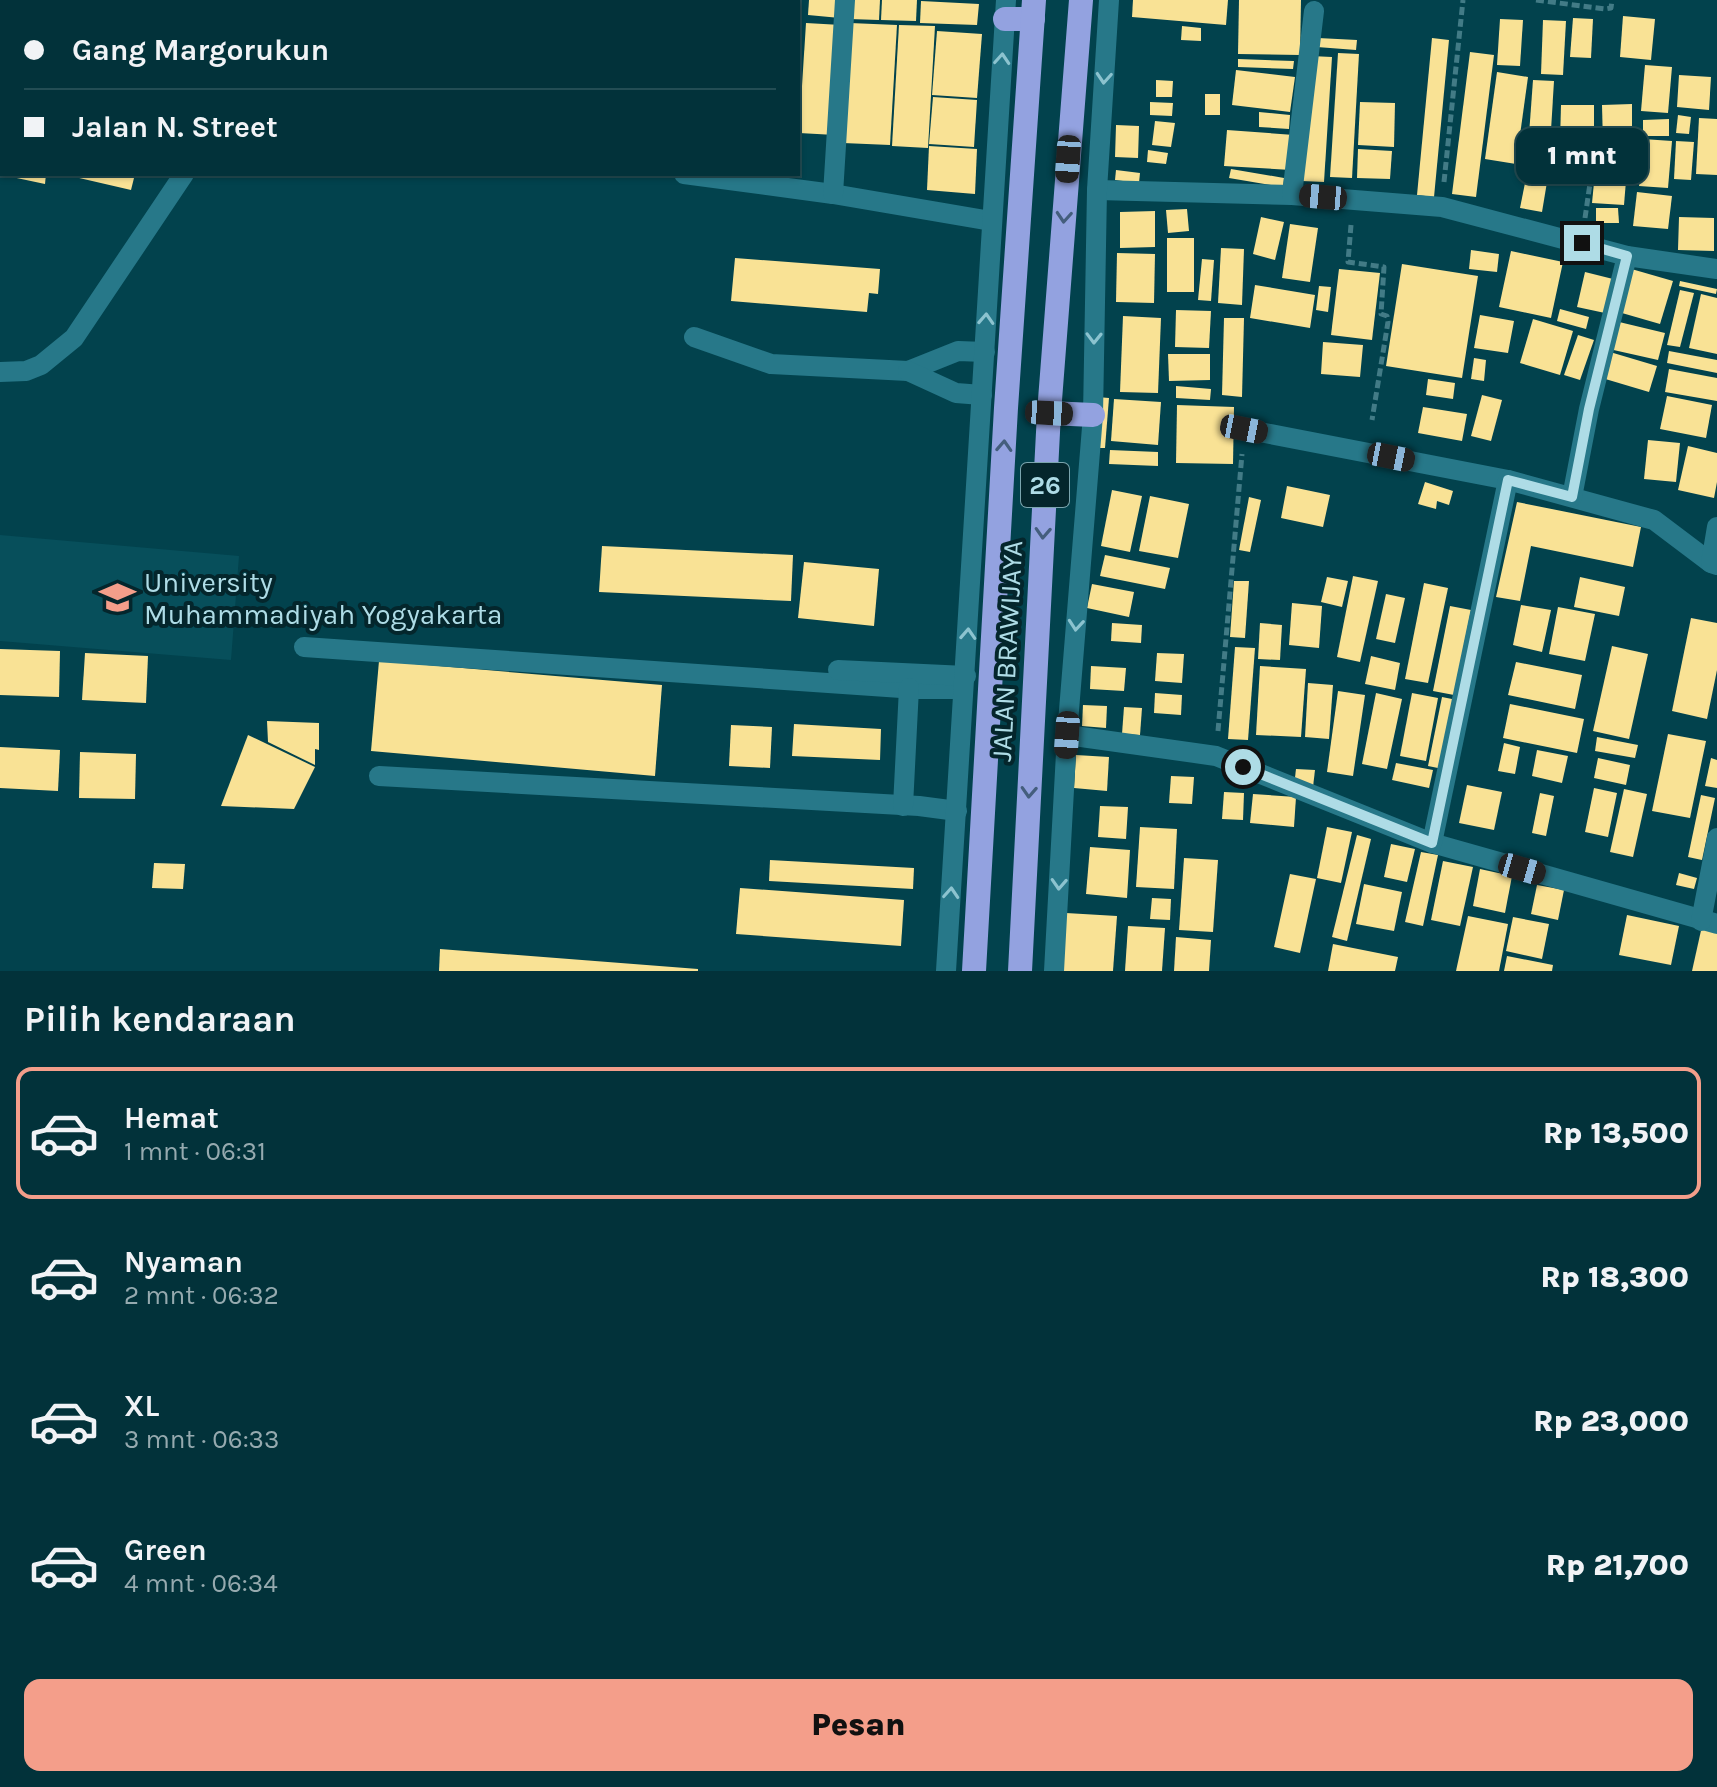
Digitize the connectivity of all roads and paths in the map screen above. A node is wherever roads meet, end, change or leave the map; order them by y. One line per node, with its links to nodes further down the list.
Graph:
1 (845, 0): 14 (street)
2 (1081, 0): 27 (highway, JALAN BRAWIJAYA / 26, one-way to 27)
3 (1109, 0): 13 (street, one-way to 13)
4 (1463, 0): 17 (path)
5 (1536, 0): 6 (path)
6 (1612, 0)
7 (1006, 10): 8 (highway); 18 (street, one-way to 7)
8 (1034, 10): 48 (highway, JALAN BRAWIJAYA / 26, one-way to 8)
9 (1314, 11): 15 (street)
10 (1595, 149): 19 (path)
11 (183, 176): 25 (street)
12 (699, 176): 14 (street)
13 (1097, 190): 15 (street); 28 (street, one-way to 28)
14 (833, 194): 18 (street)
15 (1292, 195): 16 (street)
16 (1353, 200): 17 (street); 29 (path)
17 (1442, 207): 19 (street)
18 (991, 221): 23 (street, one-way to 18)
19 (1582, 243): 20 (street)
20 (1627, 256): 21 (street); 32 (street)
21 (1717, 269)
22 (694, 337): 24 (street)
23 (985, 352): 24 (street); 26 (street)
24 (908, 371): 26 (street)
25 (0, 372)
26 (982, 395): 37 (street, one-way to 26)
27 (1049, 413): 28 (highway); 49 (highway, JALAN BRAWIJAYA / 26, one-way to 49)
28 (1093, 415): 39 (street, one-way to 39)
29 (1372, 420)
30 (1244, 429): 31 (street); 40 (path)
31 (1508, 480): 32 (street); 45 (street)
32 (1572, 497): 34 (street)
33 (1717, 527): 34 (street)
34 (1714, 564)
35 (304, 647): 38 (street)
36 (800, 668): 37 (street)
37 (964, 682): 38 (street); 43 (street)
38 (909, 688): 42 (street)
39 (1067, 735): 40 (street); 50 (street, one-way to 50)
40 (1216, 756): 45 (street)
41 (379, 776): 42 (street)
42 (903, 806): 43 (street)
43 (957, 811): 47 (street, one-way to 43)
44 (1717, 838): 46 (street)
45 (1432, 843): 46 (street)
46 (1709, 923)
47 (946, 971)
48 (974, 971)
49 (1020, 971)
50 (1054, 971)

